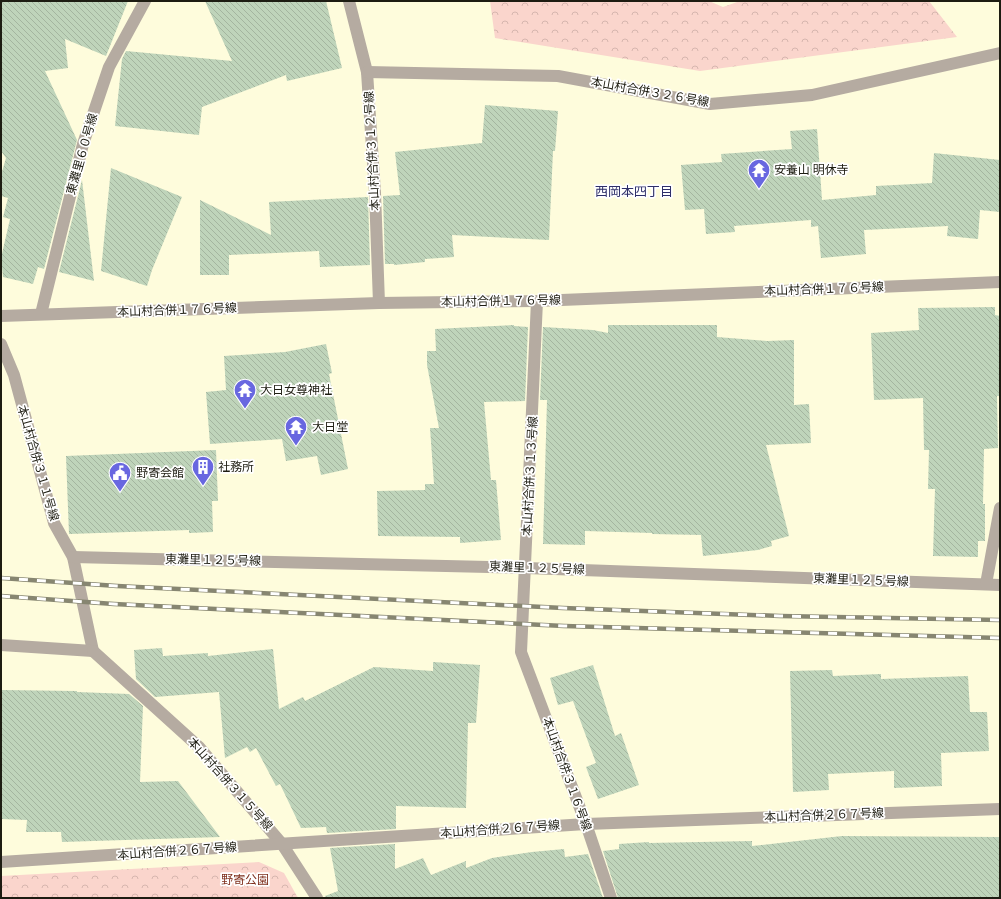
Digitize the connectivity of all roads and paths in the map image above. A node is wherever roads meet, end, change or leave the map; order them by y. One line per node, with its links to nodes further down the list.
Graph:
1 (145, 1): 8 (street, 東灘里６０号線)
2 (349, 1): 4 (street, 本山村合併３１２号線)
3 (1000, 53): 4 (street, 本山村合併３２６号線)
4 (368, 72): 7 (street, 本山村合併３１２号線)
5 (1000, 282): 6 (street, 本山村合併１７６号線)
6 (538, 301): 7 (street, 本山村合併１７６号線); 13 (street, 本山村合併３１３号線)
7 (380, 303): 8 (street, 本山村合併１７６号線)
8 (41, 314): 9 (street, 本山村合併１７６号線)
9 (1, 316)
10 (1, 344): 12 (street, 本山村合併３１１号線)
11 (1000, 508): 14 (street)
12 (73, 557): 13 (street, 東灘里１２５号線); 17 (street, 本山村合併３１１号線)
13 (526, 568): 14 (street, 東灘里１２５号線); 18 (street, 本山村合併３１３号線)
14 (986, 584): 15 (street, 東灘里１２５号線)
15 (1000, 585)
16 (1, 645): 17 (street)
17 (93, 651): 21 (street, 本山村合併３１５号線)
18 (521, 652): 20 (street, 本山村合併３１６号線)
19 (1000, 810): 20 (street, 本山村合併２６７号線)
20 (586, 824): 21 (street, 本山村合併２６７号線); 24 (street, 本山村合併３１６号線)
21 (282, 844): 22 (street, 本山村合併２６７号線); 23 (street, 本山村合併３１５号線)
22 (1, 862)
23 (317, 898)
24 (611, 898)

